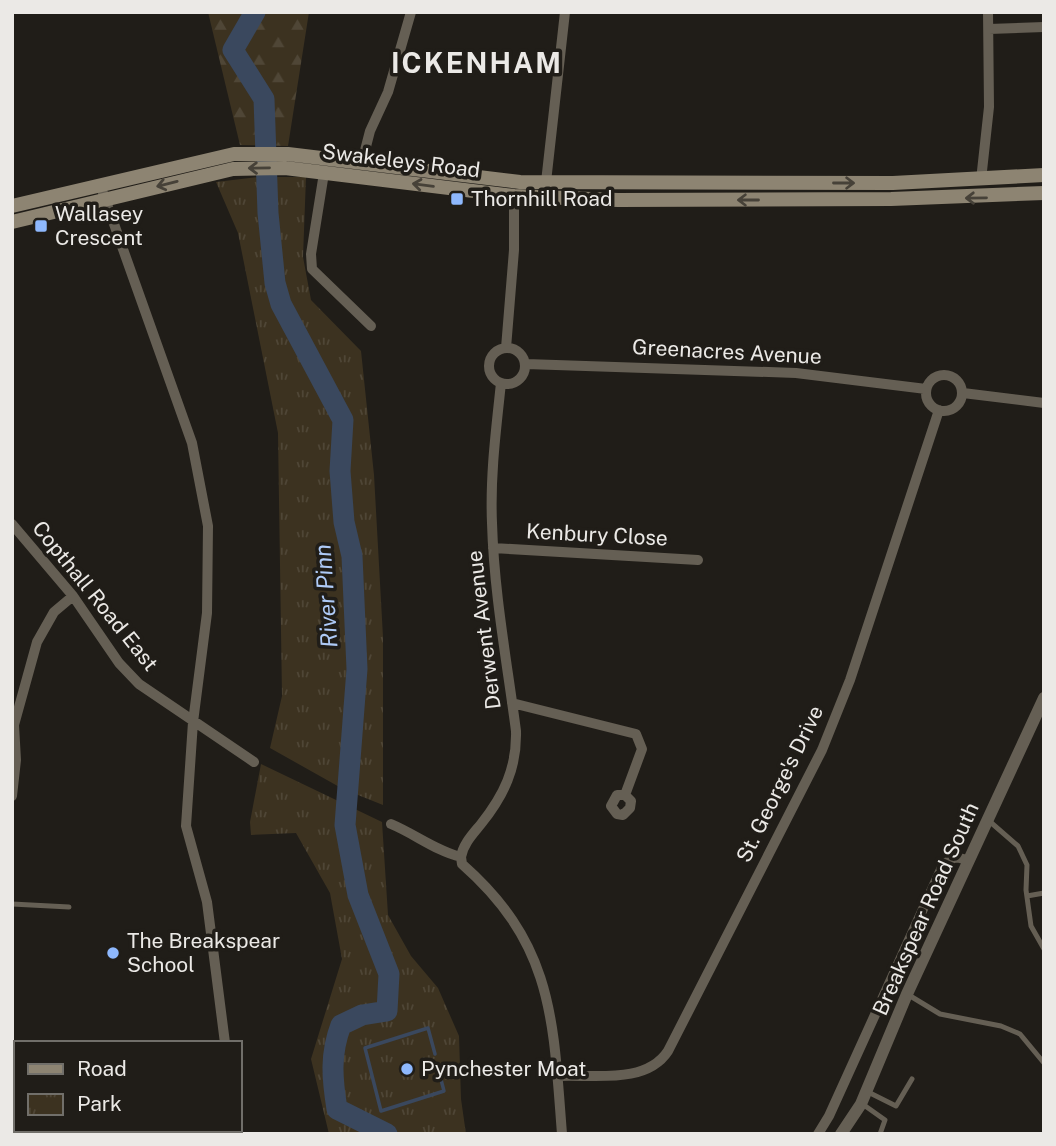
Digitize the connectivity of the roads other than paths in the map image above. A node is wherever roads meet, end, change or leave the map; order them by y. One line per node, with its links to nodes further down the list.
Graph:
1 (411, 12): 7 (street)
2 (565, 12): 12 (street)
3 (988, 12): 5 (street)
4 (1044, 27): 5 (street)
5 (989, 29): 11 (street)
6 (286, 161): 7 (main road, Swakeleys Road); 8 (main road, Swakeleys Road); 14 (main road, Swakeleys Road); 17 (main road, Swakeleys Road, one-way to 17)
7 (368, 163): 10 (main road); 12 (main road, Swakeleys Road)
8 (324, 173): 10 (main road, Swakeleys Road); 21 (street)
9 (1044, 175): 11 (main road, Swakeleys Road)
10 (373, 180): 16 (main road, Swakeleys Road, one-way to 10)
11 (981, 180): 13 (main road, Swakeleys Road, one-way to 11)
12 (546, 182): 13 (main road, Swakeleys Road)
13 (670, 183): 18 (main road)
14 (101, 184): 17 (street); 19 (main road, Swakeleys Road)
15 (1044, 193): 18 (main road, Swakeleys Road, one-way to 18)
16 (514, 196): 18 (main road, Swakeleys Road); 22 (street, Derwent Avenue)
17 (105, 200): 20 (main road, Swakeleys Road); 36 (street)
18 (668, 200)
19 (12, 206)
20 (12, 222)
21 (371, 326)
22 (506, 348): 23 (street); 24 (street, Derwent Avenue)
23 (526, 364): 24 (street); 25 (street, Greenacres Avenue)
24 (501, 383): 30 (street, Derwent Avenue)
25 (926, 390): 26 (street, Greenacres Avenue); 28 (street)
26 (962, 393): 27 (street, Greenacres Avenue); 28 (street)
27 (1044, 402)
28 (939, 410): 52 (street, St. George's Drive)
29 (12, 524): 32 (street, Copthall Road East)
30 (493, 548): 31 (street, Kenbury Close); 34 (street, Derwent Avenue)
31 (698, 560)
32 (73, 596): 35 (street); 36 (street, Copthall Road East)
33 (1044, 698): 40 (street, Breakspear Road South)
34 (512, 702): 38 (street); 42 (street, Derwent Avenue)
35 (16, 707): 39 (street)
36 (193, 722): 37 (street, Copthall Road East); 50 (street)
37 (254, 762)
38 (625, 795)
39 (12, 796)
40 (987, 819): 43 (street, Breakspear Road South); 45 (lane)
41 (391, 824): 42 (street)
42 (461, 857): 52 (street)
43 (968, 860): 49 (street, Breakspear Road South); 55 (street)
44 (1044, 893): 45 (lane)
45 (1027, 895): 48 (lane)
46 (12, 904): 47 (lane)
47 (69, 907)
48 (1044, 949)
49 (907, 994): 51 (lane); 54 (street, Breakspear Road South)
50 (225, 1041)
51 (1044, 1063)
52 (558, 1076): 57 (street)
53 (912, 1079): 54 (lane)
54 (864, 1097): 56 (street, Breakspear Road South); 59 (lane)
55 (830, 1116): 56 (street); 58 (street)
56 (844, 1129)
57 (562, 1134)
58 (818, 1134)
59 (880, 1134)

